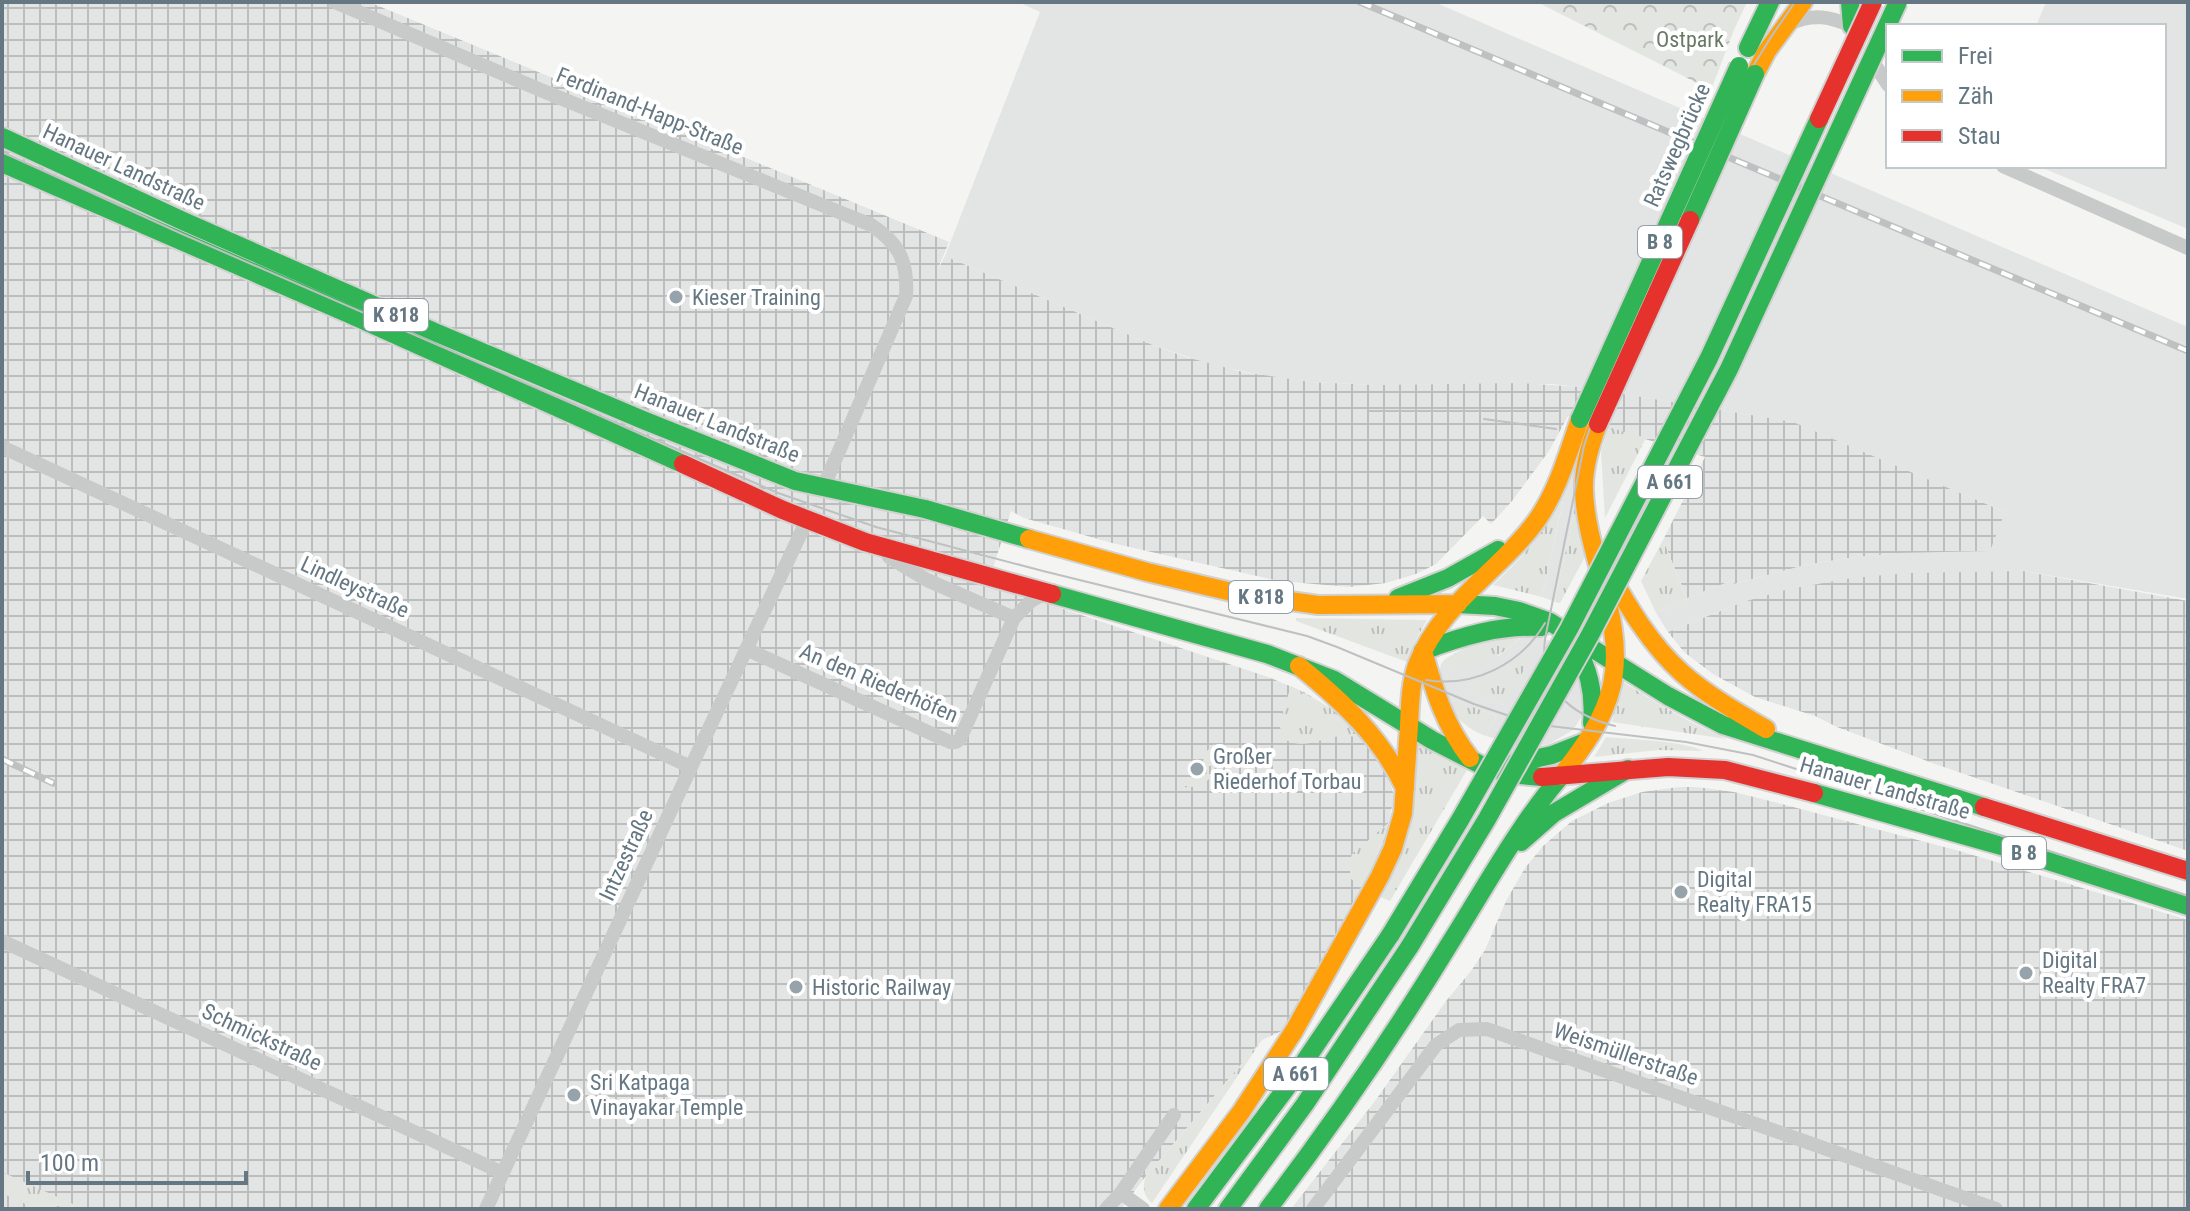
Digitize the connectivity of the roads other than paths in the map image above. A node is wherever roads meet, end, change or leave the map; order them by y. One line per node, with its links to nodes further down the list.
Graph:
1 (335, 2): 21 (street, Ferdinand-Happ-Straße)
2 (1770, 2): 12 (main road)
3 (1778, 2): 12 (main road, B 8)
4 (1803, 2): 10 (main road, B 8)
5 (1850, 2): 9 (main road)
6 (1873, 2): 54 (main road, A 661, bridge)
7 (1898, 2): 8 (main road, A 661, bridge)
8 (1888, 24)
9 (1852, 26): 10 (street); 14 (street)
10 (1784, 27): 13 (main road, B 8)
11 (1886, 28): 55 (main road, A 661, bridge)
12 (1748, 48): 13 (main road, B 8)
13 (1747, 70): 19 (main road, Ratswegbrücke / B 8, bridge)
14 (1886, 82)
15 (2, 137): 21 (main road, Hanauer Landstraße / K 818)
16 (2, 163): 22 (main road, Hanauer Landstraße / K 818)
17 (2008, 168): 18 (street)
18 (2188, 248)
19 (1589, 421): 23 (main road, B 8); 24 (main road, B 8)
20 (2, 447): 39 (street, Lindleystraße)
21 (823, 488): 22 (main road); 28 (main road, Hanauer Landstraße / K 818)
22 (807, 520): 25 (main road, Hanauer Landstraße / K 818); 31 (street, Intzestraße)
23 (1589, 524): 33 (main road, B 8); 37 (main road)
24 (1532, 527): 27 (main road, B 8); 28 (main road)
25 (865, 542): 26 (main road, Hanauer Landstraße / K 818); 29 (street)
26 (1047, 592): 29 (street, An den Riederhöfen); 34 (main road, Hanauer Landstraße / K 818)
27 (1457, 604): 28 (main road, Hanauer Landstraße / K 818); 30 (main road, K 818); 32 (main road, B 8)
28 (1377, 605)
29 (1014, 618): 31 (street, An den Riederhöfen)
30 (1566, 632): 32 (main road); 33 (main road, K 818); 36 (main road)
31 (746, 649): 39 (street, Intzestraße)
32 (1423, 651): 35 (main road, B 8); 38 (main road)
33 (1615, 661): 36 (main road); 37 (main road, Hanauer Landstraße / B 8)
34 (1299, 666): 35 (main road, Hanauer Landstraße / K 818); 42 (main road)
35 (1409, 726): 38 (main road, B 8); 42 (main road)
36 (1587, 741): 38 (main road); 41 (main road)
37 (1795, 746): 43 (main road, Hanauer Landstraße / B 8)
38 (1480, 765): 41 (main road, B 8)
39 (691, 767): 48 (street, Intzestraße)
40 (1628, 769): 41 (main road, Hanauer Landstraße / B 8); 44 (main road, Hanauer Landstraße / B 8); 45 (main road)
41 (1561, 776): 45 (main road)
42 (1406, 791): 53 (main road)
43 (2188, 871)
44 (2188, 906)
45 (1467, 916): 56 (main road)
46 (2, 941): 48 (street, Schmickstraße)
47 (1174, 1115): 49 (street)
48 (503, 1173): 50 (street, Intzestraße)
49 (1121, 1193): 51 (street); 52 (street)
50 (486, 1209)
51 (1106, 1209)
52 (1143, 1209)
53 (1168, 1209)
54 (1196, 1209)
55 (1228, 1209)
56 (1268, 1209)
57 (1313, 1209): 58 (street, Weismüllerstraße)
58 (1996, 1209)

